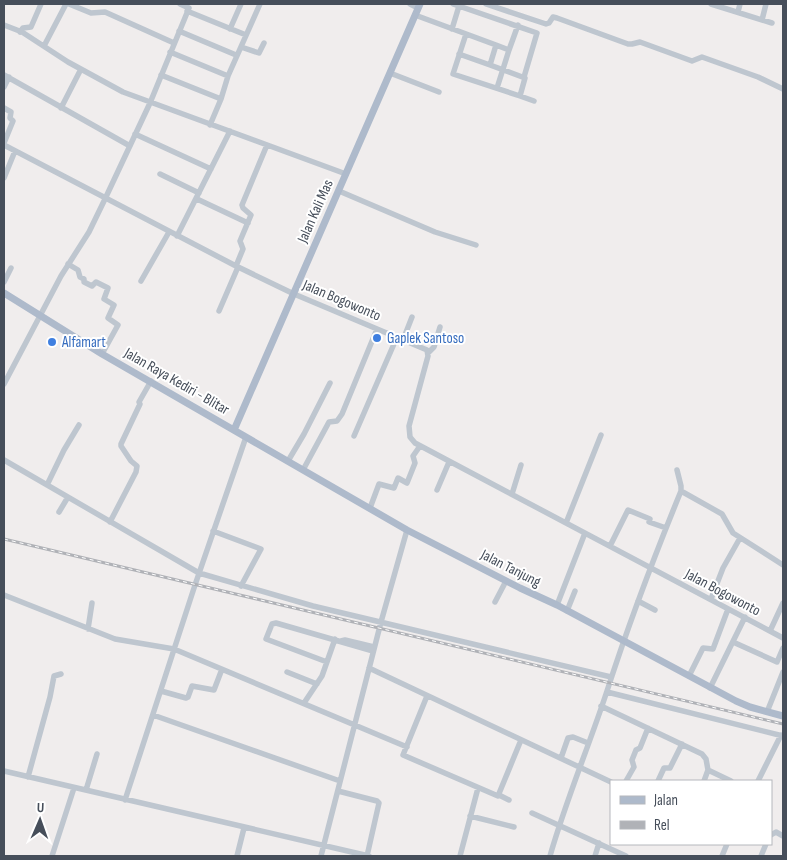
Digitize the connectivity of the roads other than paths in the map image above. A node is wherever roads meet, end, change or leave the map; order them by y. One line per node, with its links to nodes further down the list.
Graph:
1 (41, 4): 22 (street)
2 (68, 4): 26 (street); 29 (street)
3 (180, 4): 12 (street)
4 (241, 4): 20 (street)
5 (260, 4): 25 (street)
6 (410, 4): 13 (street)
7 (485, 4): 14 (street); 45 (street)
8 (711, 4): 15 (street)
9 (740, 4): 15 (street)
10 (766, 4): 16 (street)
11 (456, 5): 14 (street); 21 (street)
12 (189, 8): 20 (street); 23 (street)
13 (418, 9): 21 (street); 38 (main road, Jalan Kali Mas)
14 (479, 12): 19 (street)
15 (738, 12): 16 (street)
16 (762, 20): 17 (street)
17 (772, 23)
18 (4, 25): 22 (street)
19 (518, 25): 31 (street); 42 (street)
20 (230, 29): 25 (street)
21 (452, 29): 24 (street)
22 (20, 32): 29 (street)
23 (178, 32): 26 (street); 34 (street)
24 (466, 34): 28 (street); 33 (street)
25 (246, 35): 30 (street)
26 (174, 42): 32 (street)
27 (264, 43): 30 (street)
28 (496, 45): 31 (street); 35 (street)
29 (44, 46): 36 (street)
30 (241, 47): 34 (street)
31 (509, 50): 37 (street)
32 (170, 52): 40 (street); 41 (street)
33 (460, 54): 35 (street); 44 (street)
34 (236, 55): 41 (street)
35 (490, 65): 37 (street)
36 (81, 69): 50 (street); 52 (street)
37 (503, 70): 42 (street); 44 (street)
38 (390, 73): 46 (street); 62 (main road, Jalan Kali Mas)
39 (6, 76): 43 (street); 52 (street)
40 (161, 76): 48 (street); 50 (street)
41 (228, 76): 48 (street)
42 (524, 77): 47 (street)
43 (4, 87)
44 (497, 88): 47 (street)
45 (783, 89)
46 (439, 92)
47 (520, 96): 49 (street)
48 (221, 99): 53 (street)
49 (534, 101)
50 (150, 102): 53 (street); 55 (street)
51 (4, 108): 56 (street)
52 (61, 108): 58 (street)
53 (210, 125): 54 (street)
54 (230, 131): 57 (street); 60 (street)
55 (135, 134): 58 (street); 60 (street)
56 (4, 144): 59 (street, Jalan Bogowonto)
57 (268, 145): 62 (street); 67 (street)
58 (130, 146): 66 (street)
59 (15, 151): 63 (street); 66 (street, Jalan Bogowonto)
60 (211, 169): 65 (street)
61 (160, 174): 65 (street)
62 (346, 174): 64 (main road, Jalan Kali Mas)
63 (4, 178)
64 (339, 191): 70 (street); 77 (main road, Jalan Kali Mas)
65 (198, 196): 67 (street); 69 (street)
66 (105, 199): 68 (street, Jalan Bogowonto); 71 (street)
67 (248, 223): 72 (street)
68 (169, 232): 69 (street, Jalan Bogowonto); 74 (street)
69 (177, 236): 72 (street, Jalan Bogowonto)
70 (476, 245)
71 (68, 264): 79 (street); 85 (street)
72 (237, 266): 77 (street, Jalan Bogowonto); 78 (street)
73 (11, 268): 75 (street)
74 (142, 281)
75 (4, 282)
76 (4, 294): 79 (main road, Jalan Raya Kediri - Blitar)
77 (294, 294): 82 (street, Jalan Bogowonto); 90 (main road, Jalan Kali Mas)
78 (218, 311)
79 (40, 315): 85 (main road, Jalan Raya Kediri - Blitar); 88 (street)
80 (412, 317): 83 (street)
81 (440, 327): 84 (street)
82 (377, 329): 83 (street, Jalan Bogowonto); 99 (street)
83 (400, 338): 84 (street, Jalan Bogowonto); 92 (street)
84 (428, 353): 94 (street)
85 (102, 354): 86 (main road, Jalan Raya Kediri - Blitar)
86 (151, 381): 90 (main road, Jalan Raya Kediri - Blitar); 108 (street)
87 (330, 383): 96 (street)
88 (4, 384)
89 (79, 425): 101 (street)
90 (234, 430): 93 (main road, Jalan Tanjung)
91 (601, 435): 109 (street)
92 (354, 436)
93 (246, 437): 96 (main road, Jalan Tanjung); 112 (street)
94 (420, 446): 97 (street, Jalan Bogowonto); 106 (street)
95 (4, 460): 101 (street)
96 (288, 461): 99 (main road, Jalan Tanjung)
97 (450, 462): 102 (street); 104 (street, Jalan Bogowonto)
98 (521, 465): 104 (street)
99 (303, 470): 106 (main road, Jalan Tanjung)
100 (677, 470): 103 (street)
101 (47, 485): 105 (street)
102 (437, 490)
103 (681, 492): 110 (street); 114 (street)
104 (512, 494): 109 (street, Jalan Bogowonto)
105 (68, 497): 107 (street); 108 (street)
106 (370, 508): 111 (main road, Jalan Tanjung)
107 (59, 512)
108 (110, 522): 118 (street)
109 (566, 522): 113 (street, Jalan Bogowonto)
110 (666, 528): 115 (street); 117 (street)
111 (408, 530): 119 (main road, Jalan Tanjung); 133 (street)
112 (213, 531): 118 (street); 120 (street)
113 (585, 533): 115 (street, Jalan Bogowonto); 128 (street)
114 (740, 538): 116 (street); 123 (street)
115 (610, 546): 117 (street, Jalan Bogowonto)
116 (783, 565)
117 (651, 568): 123 (street, Jalan Bogowonto); 124 (street)
118 (199, 573): 120 (street); 141 (street)
119 (506, 581): 125 (street); 128 (main road, Jalan Tanjung)
120 (241, 586): 133 (street)
121 (575, 591): 131 (street)
122 (4, 595): 134 (street)
123 (711, 599): 129 (street, Jalan Bogowonto)
124 (638, 601): 130 (street); 138 (street)
125 (495, 602)
126 (92, 603): 134 (street)
127 (783, 603): 135 (street)
128 (557, 605): 131 (main road, Jalan Tanjung)
129 (728, 609): 132 (street, Jalan Bogowonto); 149 (street)
130 (655, 610)
131 (567, 611): 138 (main road, Jalan Tanjung)
132 (744, 617): 135 (street, Jalan Bogowonto); 139 (street)
133 (381, 622): 142 (street); 150 (street)
134 (88, 629): 141 (street)
135 (770, 631): 136 (street, Jalan Bogowonto)
136 (783, 638)
137 (338, 640): 142 (street); 143 (street); 143 (street)
138 (623, 642): 149 (main road, Jalan Tanjung); 150 (street)
139 (733, 642): 140 (street); 152 (street)
140 (783, 648)
141 (174, 649): 145 (street); 153 (street)
142 (374, 649): 144 (street)
143 (327, 662): 151 (street)
144 (369, 668): 155 (street); 161 (street)
145 (222, 669): 153 (street); 156 (street)
146 (287, 672): 151 (street)
147 (783, 672): 158 (street)
148 (61, 674): 173 (street)
149 (689, 676): 152 (main road, Jalan Tanjung)
150 (611, 677): 154 (street)
151 (317, 684): 156 (street)
152 (710, 688): 158 (main road, Jalan Tanjung)
153 (161, 691): 159 (street)
154 (607, 692): 157 (street); 163 (street)
155 (428, 696): 164 (street); 167 (street)
156 (304, 703): 161 (street)
157 (601, 706): 162 (street); 165 (street)
158 (767, 712): 160 (main road, Jalan Tanjung)
159 (153, 715): 174 (street); 186 (street)
160 (782, 715)
161 (355, 724): 167 (street); 174 (street)
162 (648, 728): 166 (street); 175 (street)
163 (782, 736): 179 (street)
164 (521, 740): 169 (street); 185 (street)
165 (588, 743): 169 (street); 170 (street)
166 (682, 744): 171 (street); 176 (street)
167 (407, 747): 182 (street)
168 (97, 754): 183 (street)
169 (561, 758): 170 (street)
170 (579, 766): 180 (street); 190 (street)
171 (708, 770): 177 (street); 178 (street)
172 (4, 771): 173 (street)
173 (28, 777): 181 (street)
174 (340, 780): 184 (street)
175 (627, 780)
176 (658, 780)
177 (704, 780)
178 (729, 780)
179 (759, 780)
180 (610, 782)
181 (74, 788): 183 (street); 197 (street)
182 (478, 788): 185 (street); 189 (street)
183 (86, 790): 186 (street)
184 (338, 791): 196 (street); 200 (street)
185 (499, 795): 187 (street)
186 (125, 800): 192 (street)
187 (509, 800)
188 (532, 813): 190 (street)
189 (470, 816): 191 (street); 201 (street)
190 (559, 824): 195 (street); 202 (street)
191 (514, 827)
192 (244, 828): 196 (street); 198 (street)
193 (772, 834): 194 (street)
194 (783, 836)
195 (599, 843): 203 (street); 204 (street)
196 (323, 846): 199 (street); 200 (street)
197 (52, 856)
198 (237, 856)
199 (321, 856)
200 (368, 856)
201 (460, 856)
202 (550, 856)
203 (595, 856)
204 (626, 856)

